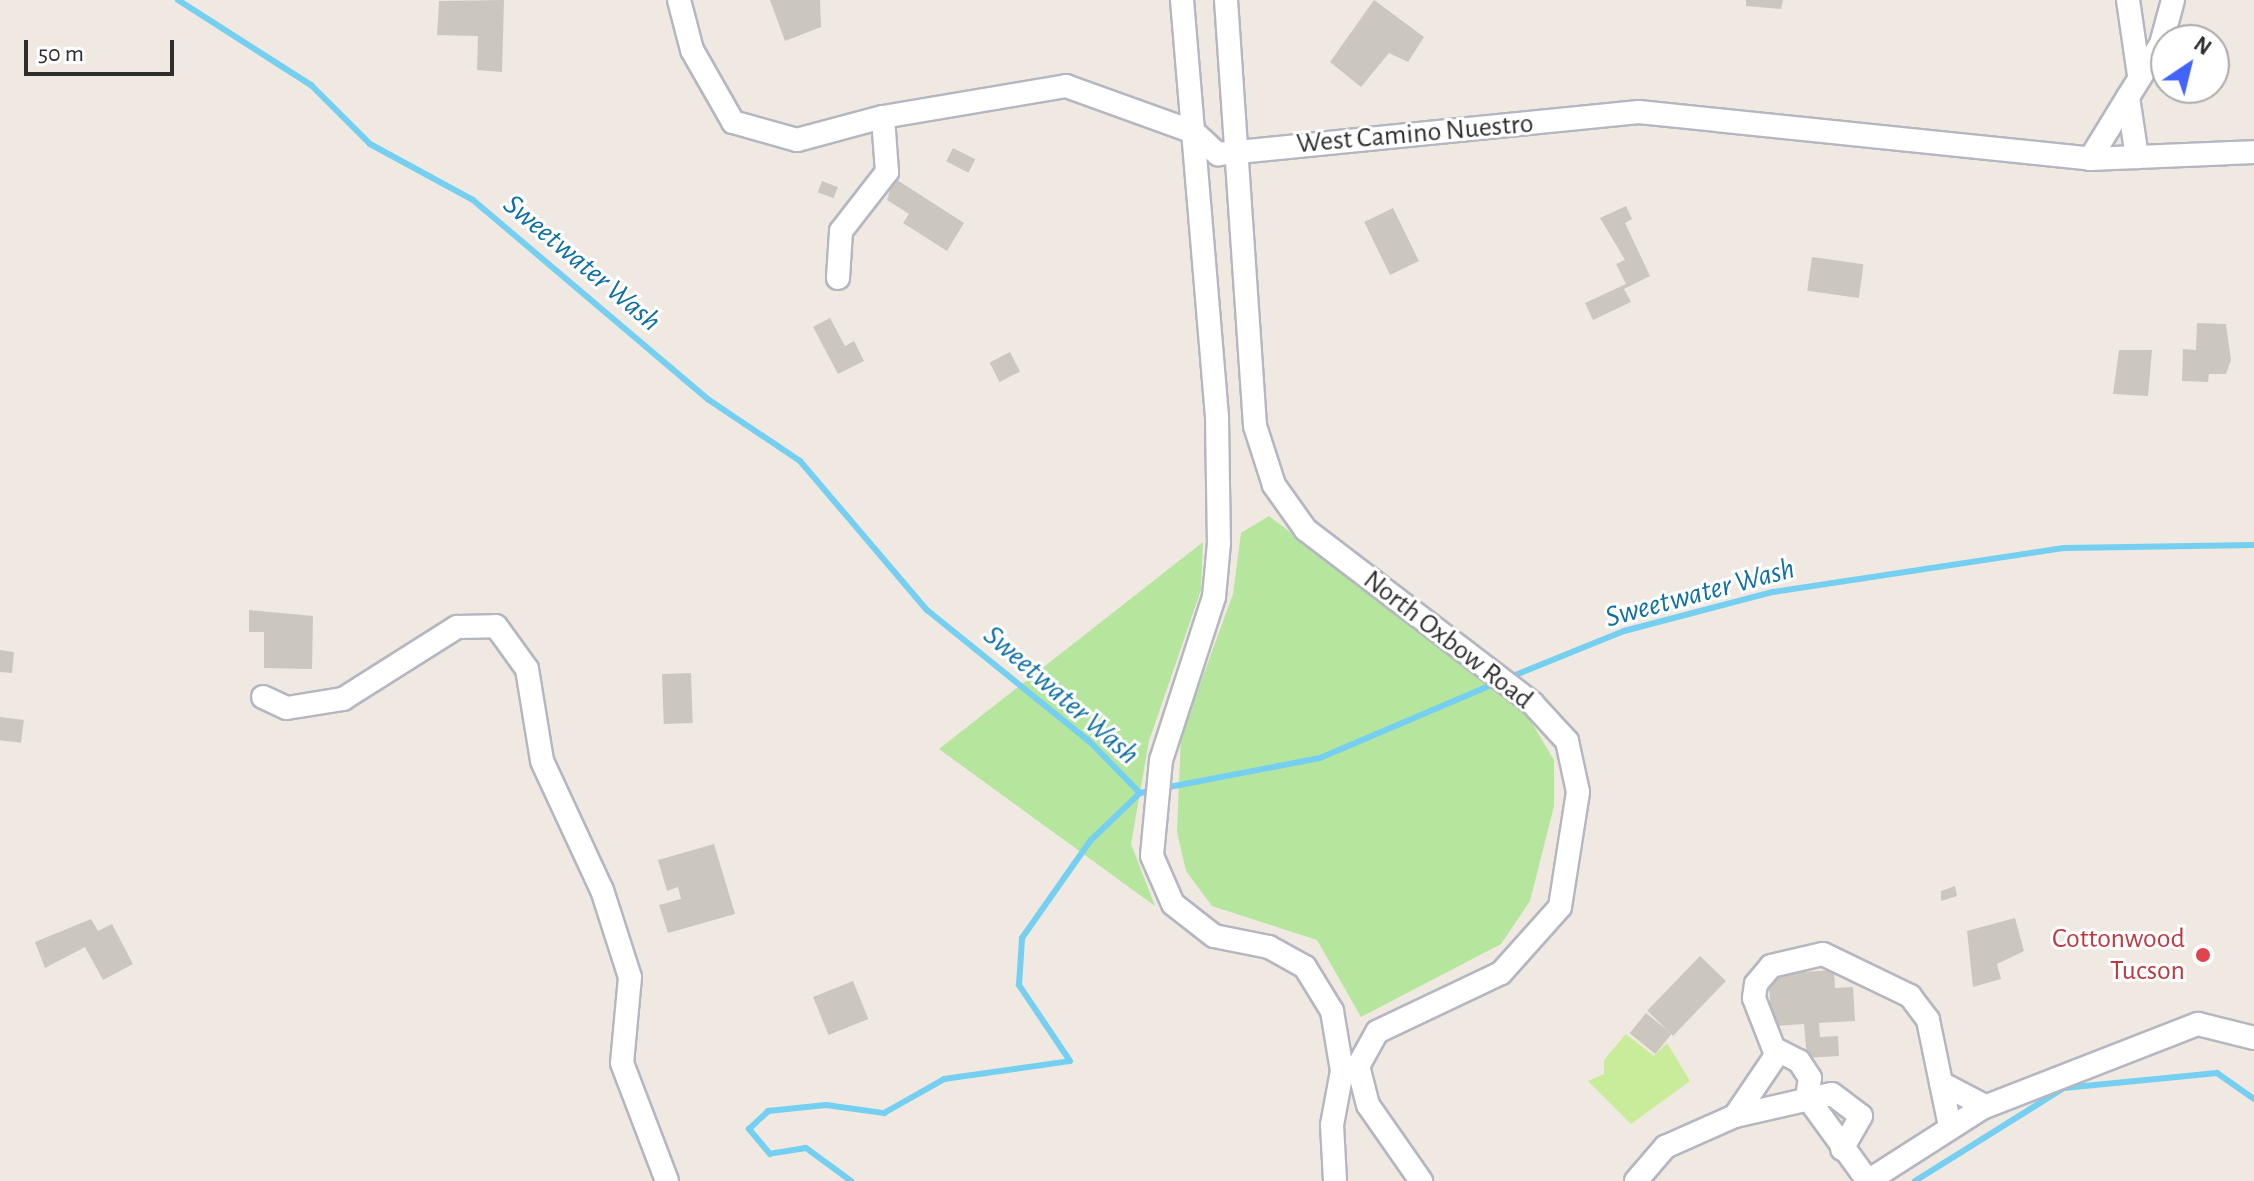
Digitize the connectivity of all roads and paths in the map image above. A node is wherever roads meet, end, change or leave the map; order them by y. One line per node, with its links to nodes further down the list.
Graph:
1 (679, 0): 8 (street, West Camino Nuestro)
2 (1182, 0): 9 (street)
3 (1226, 0): 10 (street, North Oxbow Road)
4 (2128, 0): 6 (street)
5 (2173, 0): 6 (street)
6 (2139, 75): 7 (street)
7 (2128, 97): 12 (street); 13 (street)
8 (883, 117): 9 (street, West Camino Nuestro); 14 (street)
9 (1194, 132): 10 (street, West Camino Nuestro); 25 (street)
10 (1239, 151): 13 (street, West Camino Nuestro); 26 (street, North Oxbow Road)
11 (2254, 152): 12 (street, West Camino Nuestro)
12 (2137, 157): 13 (street, West Camino Nuestro)
13 (2090, 159)
14 (838, 278)
15 (263, 697): 24 (street)
16 (2254, 1038): 20 (street)
17 (1775, 1052): 18 (street); 19 (street); 21 (street)
18 (1941, 1083): 20 (street); 22 (street)
19 (1807, 1097): 21 (street); 23 (street); 23 (street)
20 (1985, 1106): 22 (street)
21 (1735, 1116): 27 (street)
22 (1950, 1126): 28 (street)
23 (1842, 1149): 28 (street)
24 (667, 1181)
25 (1335, 1181)
26 (1421, 1181)
27 (1636, 1181)
28 (1868, 1181)

